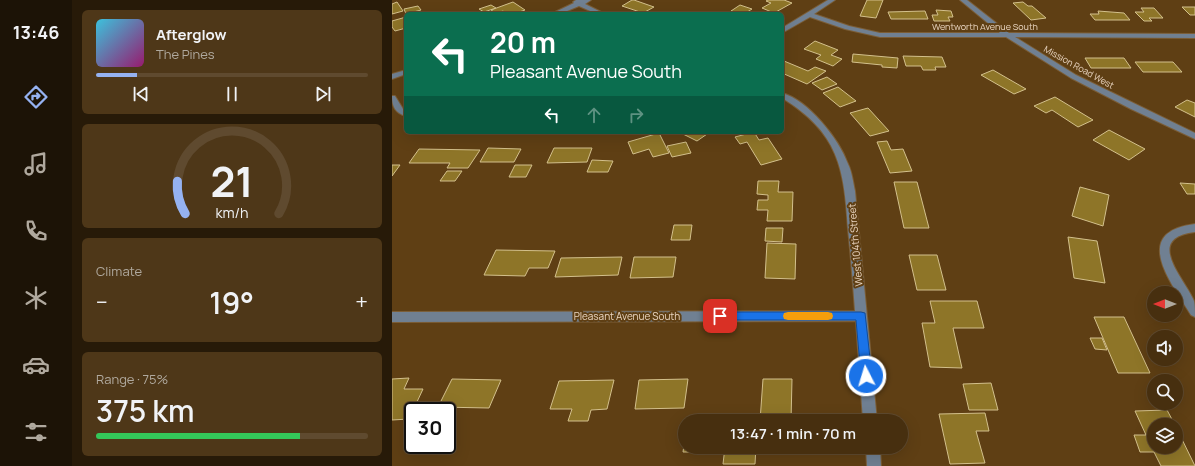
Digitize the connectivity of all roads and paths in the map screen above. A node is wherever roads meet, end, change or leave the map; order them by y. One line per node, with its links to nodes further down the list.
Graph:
1 (570, 0): 5 (street)
2 (588, 0): 5 (street)
3 (832, 0): 8 (street)
4 (963, 0): 11 (street, Mission Road West)
5 (579, 4): 6 (street); 7 (street)
6 (559, 12)
7 (597, 12)
8 (811, 15): 9 (street); 11 (street, Wentworth Avenue South)
9 (784, 31)
10 (1195, 36): 11 (street, Wentworth Avenue South)
11 (1010, 37): 17 (street, Mission Road West)
12 (404, 73): 13 (street)
13 (392, 77)
14 (784, 96): 20 (street, West 104th Street)
15 (392, 98): 16 (street)
16 (404, 113)
17 (1195, 136)
18 (1195, 228): 19 (street)
19 (1195, 312)
20 (861, 316): 21 (street, Pleasant Avenue South); 22 (street, West 104th Street)
21 (392, 317)
22 (869, 414)
23 (873, 454): 24 (street)
24 (874, 466)

